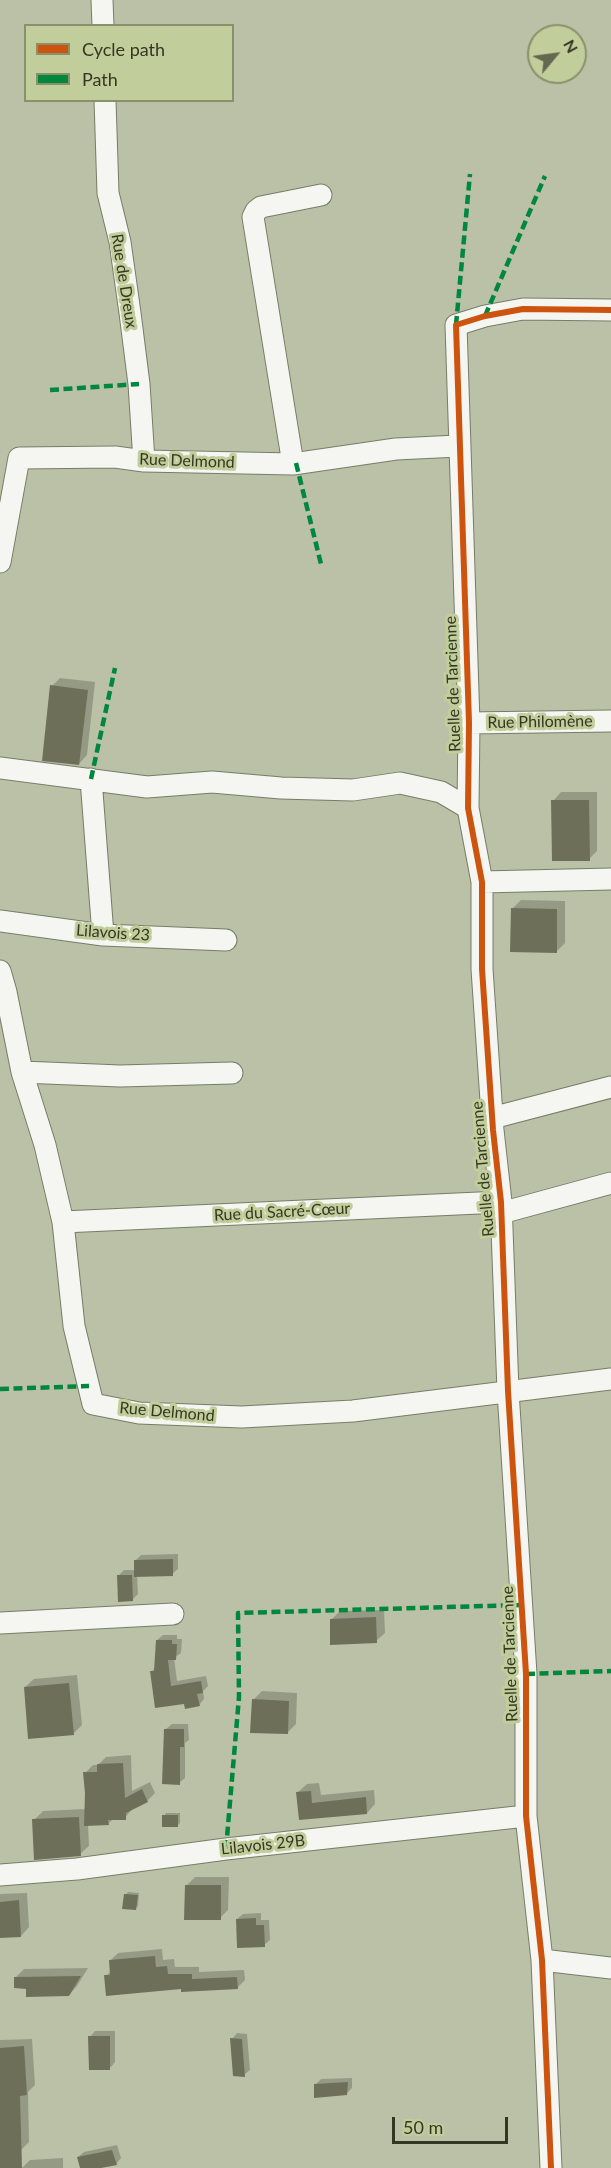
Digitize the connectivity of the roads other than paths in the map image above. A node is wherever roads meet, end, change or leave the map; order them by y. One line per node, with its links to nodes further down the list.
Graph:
1 (102, 0): 2 (street)
2 (103, 24)
3 (105, 102): 8 (street, Rue de Dreux)
4 (321, 195): 9 (street)
5 (611, 310): 6 (street, Ruelle de Tarcienne)
6 (458, 446): 9 (street, Rue Delmond); 12 (street, Ruelle de Tarcienne)
7 (9, 459): 8 (street, Rue Delmond); 10 (street, Rue Delmond)
8 (144, 461): 9 (street, Rue Delmond)
9 (293, 464)
10 (0, 562)
11 (611, 721): 12 (street, Rue Philomène)
12 (469, 723): 15 (street, Ruelle de Tarcienne)
13 (0, 768): 14 (street)
14 (91, 779): 15 (street); 19 (street)
15 (468, 808): 17 (street, Ruelle de Tarcienne)
16 (611, 879): 17 (street)
17 (482, 882): 25 (street, Ruelle de Tarcienne)
18 (0, 921): 19 (street, Lilavois 23)
19 (103, 935): 20 (street, Lilavois 23)
20 (226, 940)
21 (0, 971): 22 (street, Rue Delmond)
22 (22, 1071): 23 (street); 28 (street, Rue Delmond)
23 (232, 1073)
24 (611, 1087): 25 (street)
25 (492, 1118): 27 (street, Ruelle de Tarcienne)
26 (611, 1183): 27 (street, Rue du Sacré-Cœur)
27 (501, 1208): 28 (street, Rue du Sacré-Cœur); 30 (street, Ruelle de Tarcienne)
28 (63, 1222): 30 (street, Rue Delmond)
29 (611, 1379): 30 (street, Rue Delmond)
30 (508, 1391): 33 (street, Ruelle de Tarcienne)
31 (173, 1614): 32 (street)
32 (0, 1623)
33 (526, 1816): 34 (street, Lilavois 29B); 35 (street, Ruelle de Tarcienne)
34 (0, 1875)
35 (542, 1960): 36 (street); 37 (street, Ruelle de Tarcienne)
36 (611, 1968)
37 (551, 2168)

